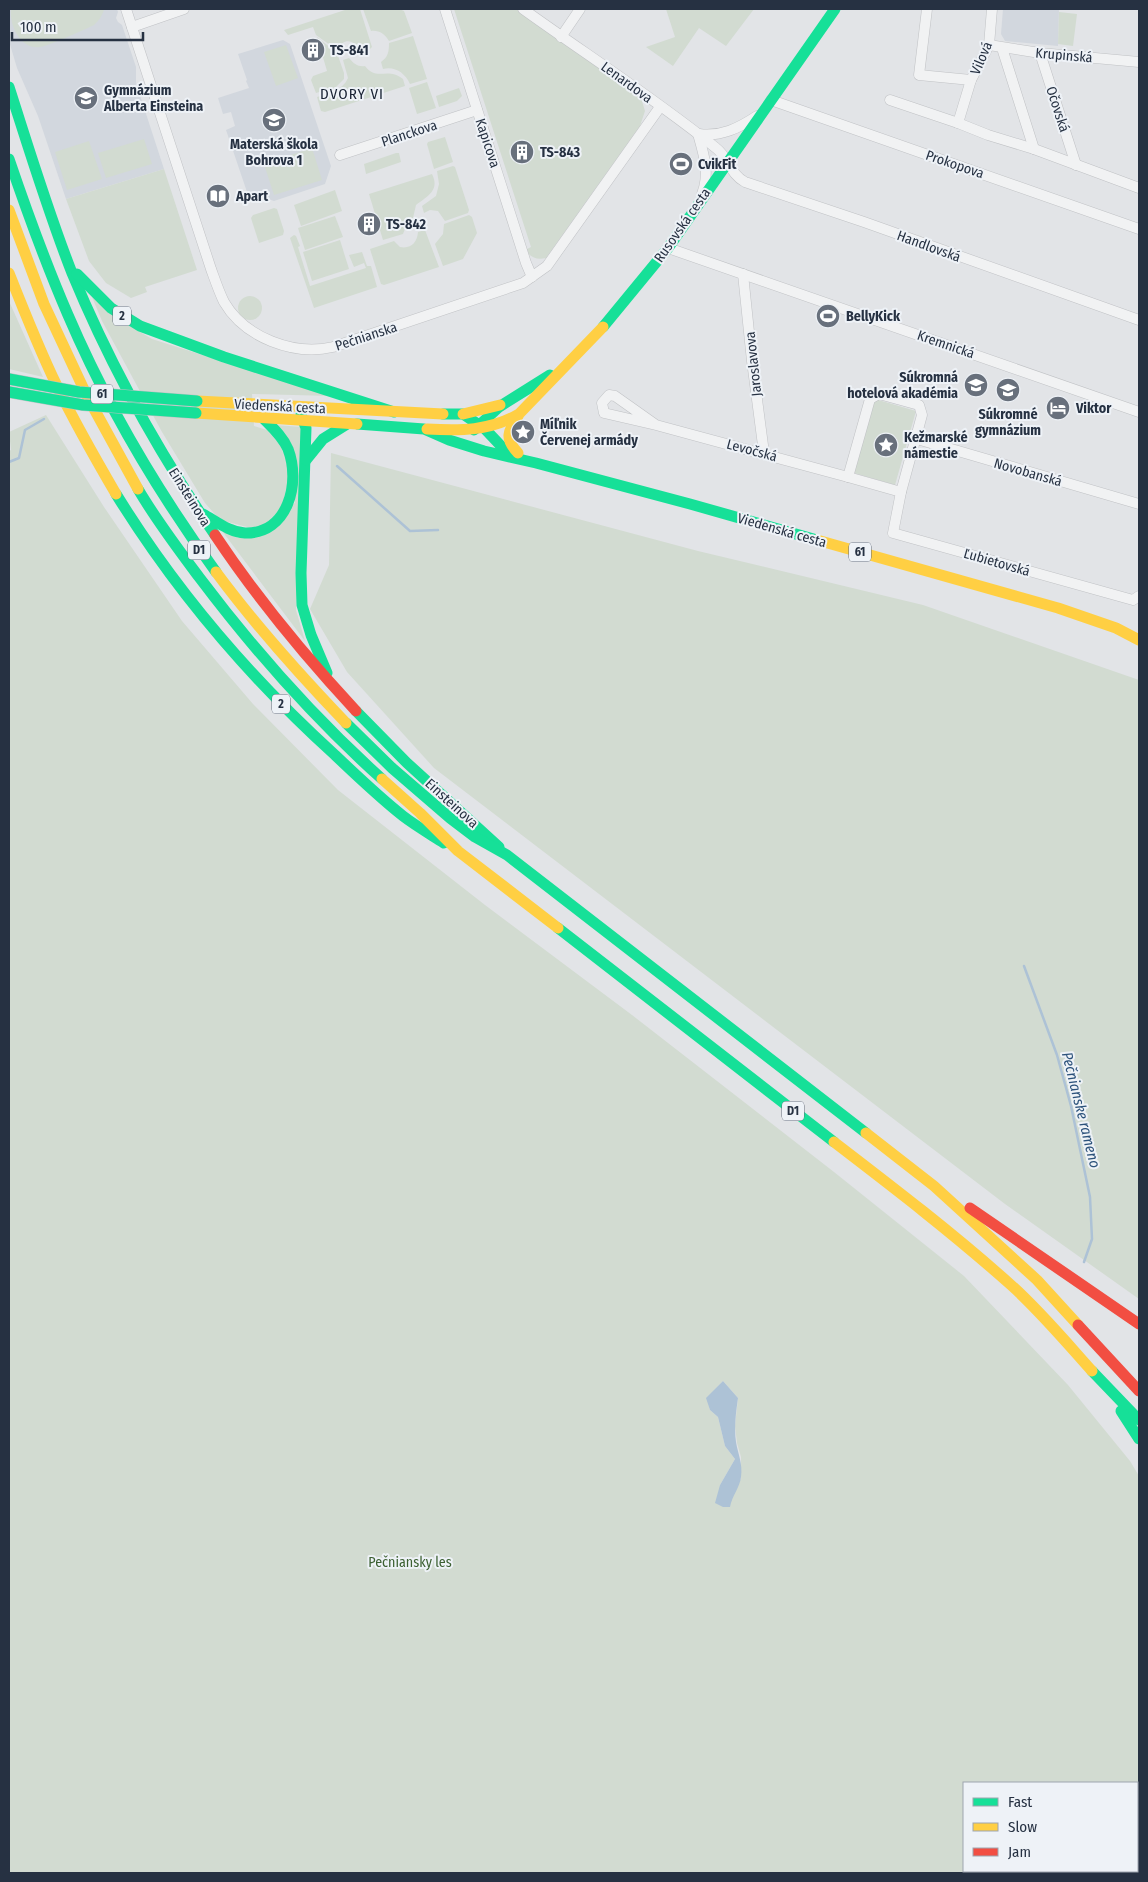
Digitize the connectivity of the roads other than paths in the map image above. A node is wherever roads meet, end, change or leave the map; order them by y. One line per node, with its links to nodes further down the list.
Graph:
1 (126, 9): 9 (street, Pečnianska)
2 (184, 9): 9 (street)
3 (445, 9): 20 (street, Kapicova)
4 (523, 9): 10 (street, Lenardova)
5 (580, 9): 10 (street)
6 (835, 9): 17 (main road, Rusovská cesta)
7 (927, 9): 15 (street)
8 (992, 9): 11 (street, Vilová)
9 (132, 27): 37 (street, Pečnianska)
10 (561, 36): 19 (street, Lenardova)
11 (989, 45): 12 (street, Krupinská); 15 (street, Vilová)
12 (1002, 48): 13 (street, Krupinská); 24 (street)
13 (1040, 53): 14 (street, Krupinská); 28 (street, Očovská)
14 (1139, 62)
15 (971, 80): 22 (street, Vilová)
16 (9, 87): 34 (main road, Einsteinova / 2)
17 (771, 100): 21 (main road, Rusovská cesta); 32 (street, Prokopova)
18 (890, 100): 22 (street)
19 (660, 107): 23 (street, Lenardova); 37 (street, Pečnianska)
20 (477, 110): 25 (street, Planckova); 37 (street, Kapicova)
21 (762, 113): 23 (street); 27 (main road, Rusovská cesta)
22 (958, 123): 24 (street)
23 (698, 134): 27 (street, Lenardova); 30 (street)
24 (1034, 149): 28 (street)
25 (340, 155)
26 (9, 159): 70 (main road, D1)
27 (726, 162): 30 (main road, Rusovská cesta); 40 (street, Handlovská)
28 (1076, 166): 29 (street)
29 (1139, 188)
30 (700, 201): 33 (main road, Rusovská cesta)
31 (9, 210): 69 (main road, D1)
32 (1139, 229)
33 (668, 248): 36 (street, Kremnická); 41 (main road, Rusovská cesta)
34 (70, 267): 46 (main road, 2); 65 (main road, Einsteinova / 2)
35 (9, 273): 39 (main road, 2)
36 (743, 274): 47 (street, Kremnická); 58 (street, Jaroslavova)
37 (532, 277)
38 (9, 291): 39 (main road, 2)
39 (20, 305): 69 (main road, 2)
40 (1139, 320)
41 (572, 361): 44 (main road, Rusovská cesta); 49 (main road, Rusovská cesta)
42 (9, 379): 45 (main road, Viedenská cesta / 61, bridge)
43 (9, 392): 50 (main road, Viedenská cesta / 61, bridge)
44 (503, 404): 48 (main road, Rusovská cesta); 54 (main road, Rusovská cesta)
45 (288, 406): 46 (main road, Viedenská cesta / 61); 51 (main road)
46 (394, 412): 48 (main road, Viedenská cesta / 61)
47 (1139, 412)
48 (463, 414): 54 (main road, Viedenská cesta / 61)
49 (519, 414): 54 (main road, Rusovská cesta); 57 (main road, Rusovská cesta)
50 (264, 419): 51 (main road, Viedenská cesta / 61); 65 (main road, 2)
51 (304, 421): 52 (main road, Viedenská cesta / 61); 60 (main road, 2)
52 (347, 424): 55 (main road, Viedenská cesta / 61); 60 (main road)
53 (656, 425): 53 (street, Levočská); 58 (street, Levočská)
54 (479, 428): 55 (main road, Rusovská cesta); 57 (main road, Viedenská cesta / 61); 59 (main road)
55 (424, 429): 59 (main road, Viedenská cesta / 61)
56 (917, 440): 62 (street); 63 (street); 64 (street, Novobanská)
57 (518, 453): 61 (main road, Viedenská cesta / 61)
58 (764, 453): 62 (street, Levočská)
59 (503, 455): 61 (main road, Viedenská cesta / 61)
60 (306, 460): 68 (main road, 2)
61 (536, 462): 67 (main road, Viedenská cesta / 61)
62 (848, 477): 63 (street)
63 (901, 492): 66 (street, Ľubietovská)
64 (1139, 504)
65 (198, 511): 68 (main road, Einsteinova / 2)
66 (1139, 596)
67 (1139, 640)
68 (331, 684): 70 (main road, Einsteinova / 2)
69 (458, 851): 73 (main road, D1)
70 (507, 855): 71 (main road, D1)
71 (934, 1186): 72 (main road); 74 (main road)
72 (1139, 1324)
73 (1109, 1391): 75 (main road); 76 (main road)
74 (1139, 1391)
75 (1139, 1420)
76 (1139, 1438)

